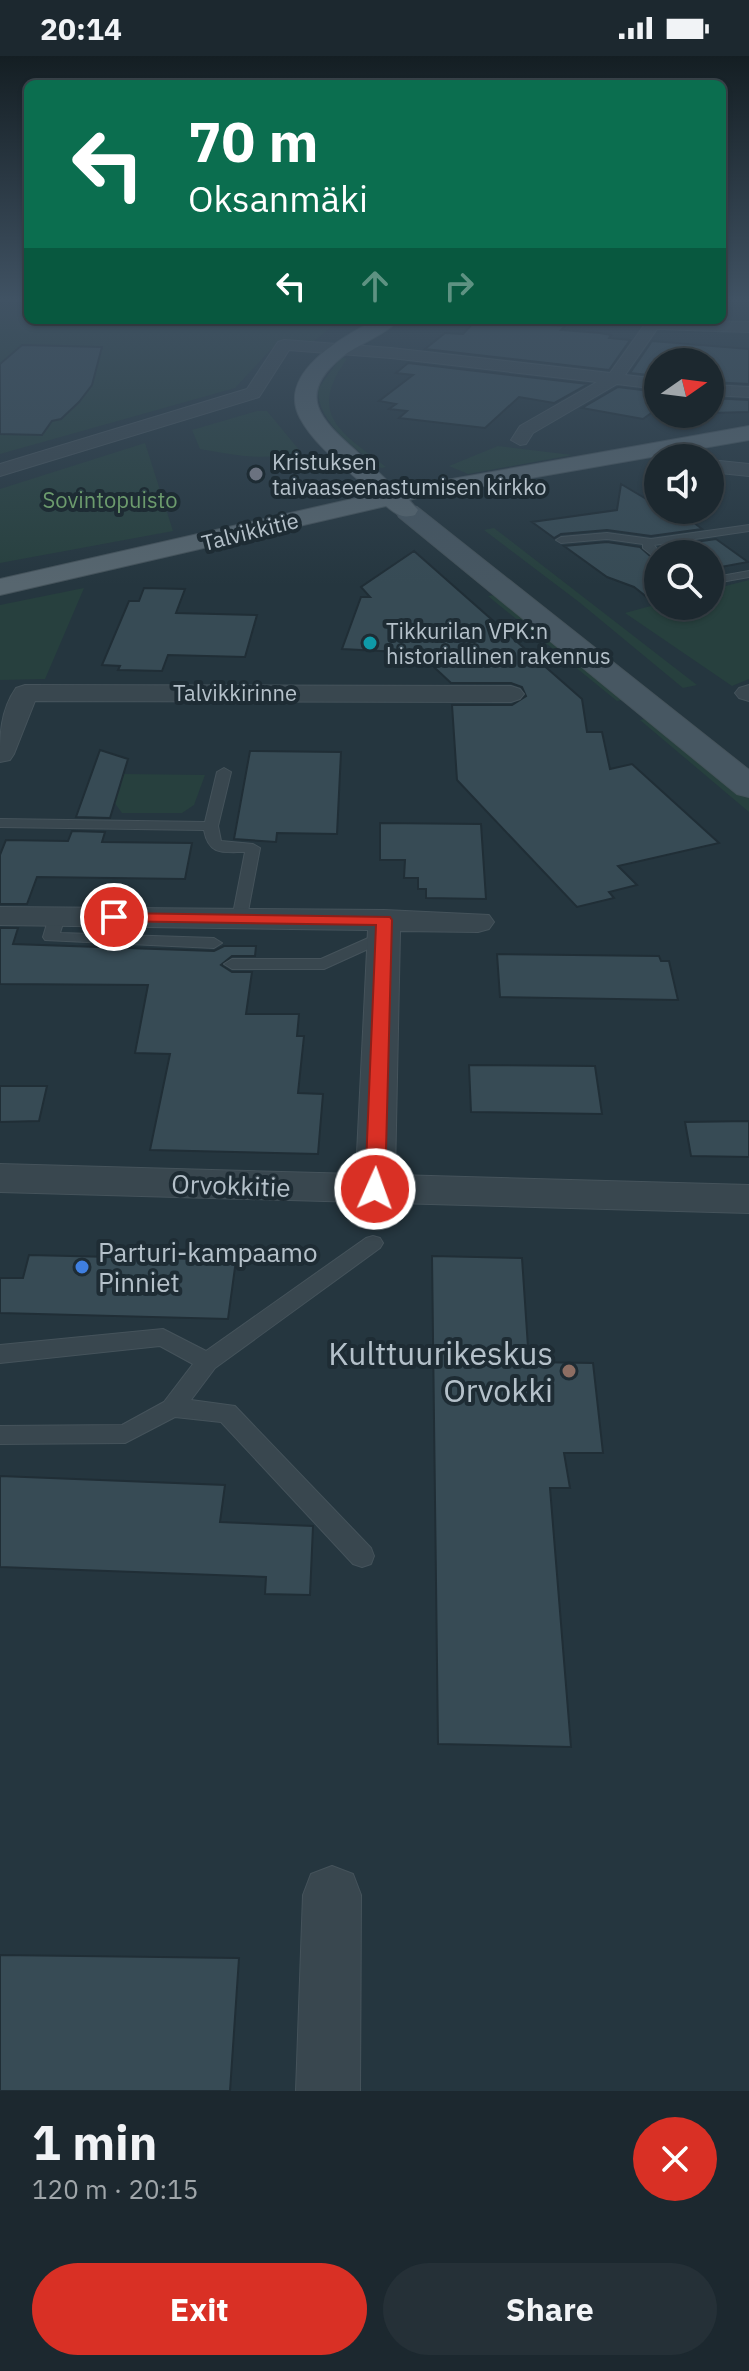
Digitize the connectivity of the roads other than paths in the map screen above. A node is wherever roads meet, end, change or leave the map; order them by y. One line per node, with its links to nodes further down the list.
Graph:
1 (247, 395): 10 (street)
2 (307, 395): 13 (main road)
3 (586, 395): 5 (street)
4 (749, 433): 13 (main road, Talvikkitie)
5 (520, 440)
6 (749, 443): 7 (main road, Talvikkitie)
7 (724, 447)
8 (644, 461): 13 (main road, Talvikkitie)
9 (724, 467): 11 (street)
10 (0, 470)
11 (749, 470)
12 (401, 473): 13 (main road)
13 (414, 501): 20 (main road, Talvikkitie); 23 (main road); 25 (main road)
14 (749, 528): 16 (lane)
15 (561, 540): 17 (lane)
16 (665, 540)
17 (644, 541)
18 (749, 574): 19 (lane)
19 (724, 578)
20 (0, 587)
21 (511, 694): 22 (street, Talvikkirinne)
22 (0, 754)
23 (749, 755)
24 (224, 772): 27 (lane)
25 (749, 787)
26 (0, 823): 27 (lane)
27 (211, 826): 30 (lane)
28 (0, 916): 29 (street)
29 (57, 917): 30 (street); 33 (lane)
30 (240, 919): 32 (street)
31 (478, 922): 32 (street)
32 (384, 928): 34 (lane); 36 (street)
33 (214, 943)
34 (232, 964)
35 (0, 1178): 36 (street, Orvokkitie)
36 (375, 1189): 37 (street, Orvokkitie)
37 (749, 1199)
38 (373, 1243): 40 (lane)
39 (0, 1354): 40 (lane)
40 (207, 1362): 41 (lane)
41 (172, 1408): 42 (lane); 43 (lane)
42 (0, 1435)
43 (362, 1556)
44 (332, 1895): 45 (street)
45 (328, 2091)

